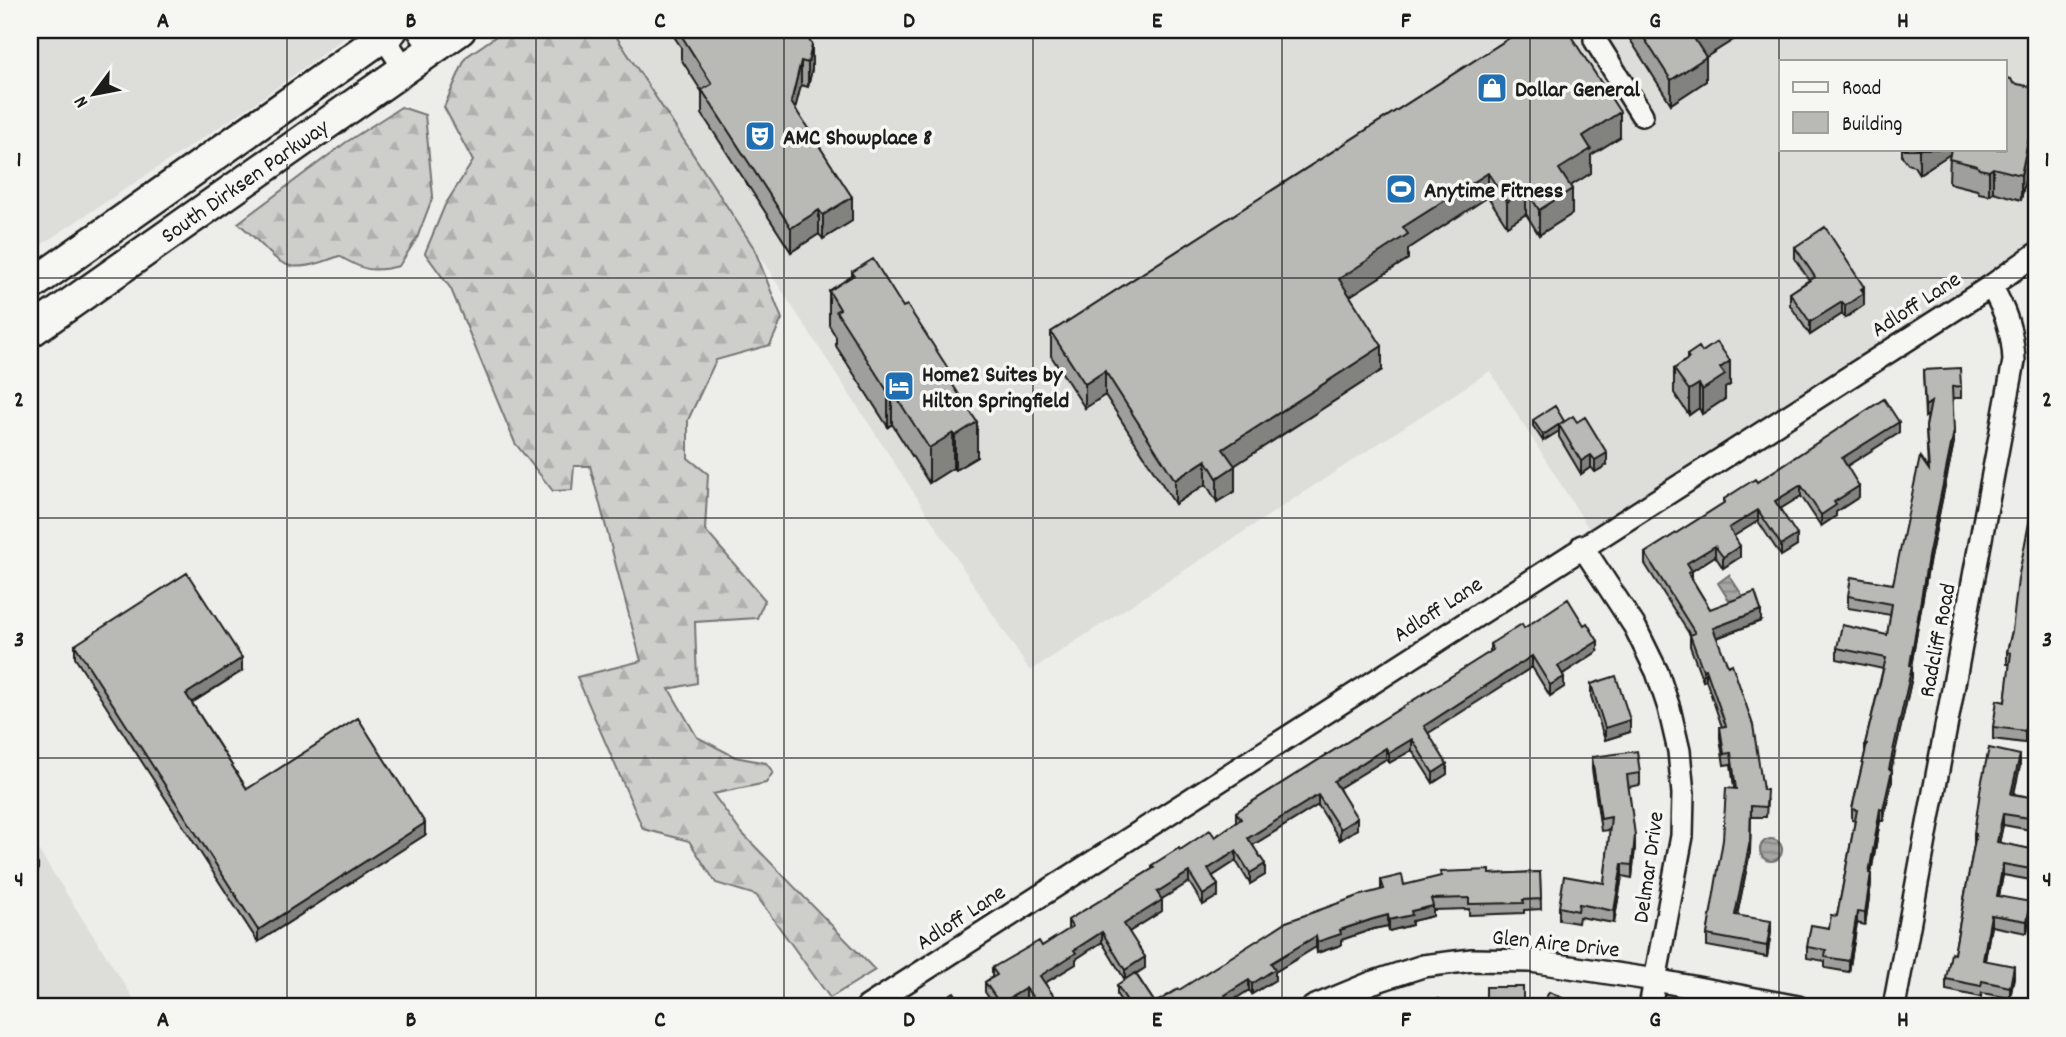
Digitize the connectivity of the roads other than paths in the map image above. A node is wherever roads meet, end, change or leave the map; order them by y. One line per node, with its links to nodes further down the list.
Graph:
1 (460, 30): 3 (main road, South Dirksen Parkway)
2 (385, 32): 5 (street); 8 (main road, South Dirksen Parkway)
3 (425, 39): 5 (main road, South Dirksen Parkway)
4 (1595, 40): 6 (street)
5 (404, 68): 10 (main road, South Dirksen Parkway)
6 (1642, 116)
7 (2036, 254): 9 (street, Adloff Lane)
8 (30, 286)
9 (1991, 286): 11 (street, Adloff Lane); 17 (street, Radcliff Road)
10 (30, 332)
11 (1582, 546): 12 (street, Delmar Drive); 13 (street, Adloff Lane)
12 (1656, 980): 14 (street, Glen Aire Drive); 15 (street, Delmar Drive); 16 (street, Glen Aire Drive)
13 (868, 1007)
14 (1313, 1007)
15 (1650, 1007)
16 (1798, 1007)
17 (1894, 1007)

